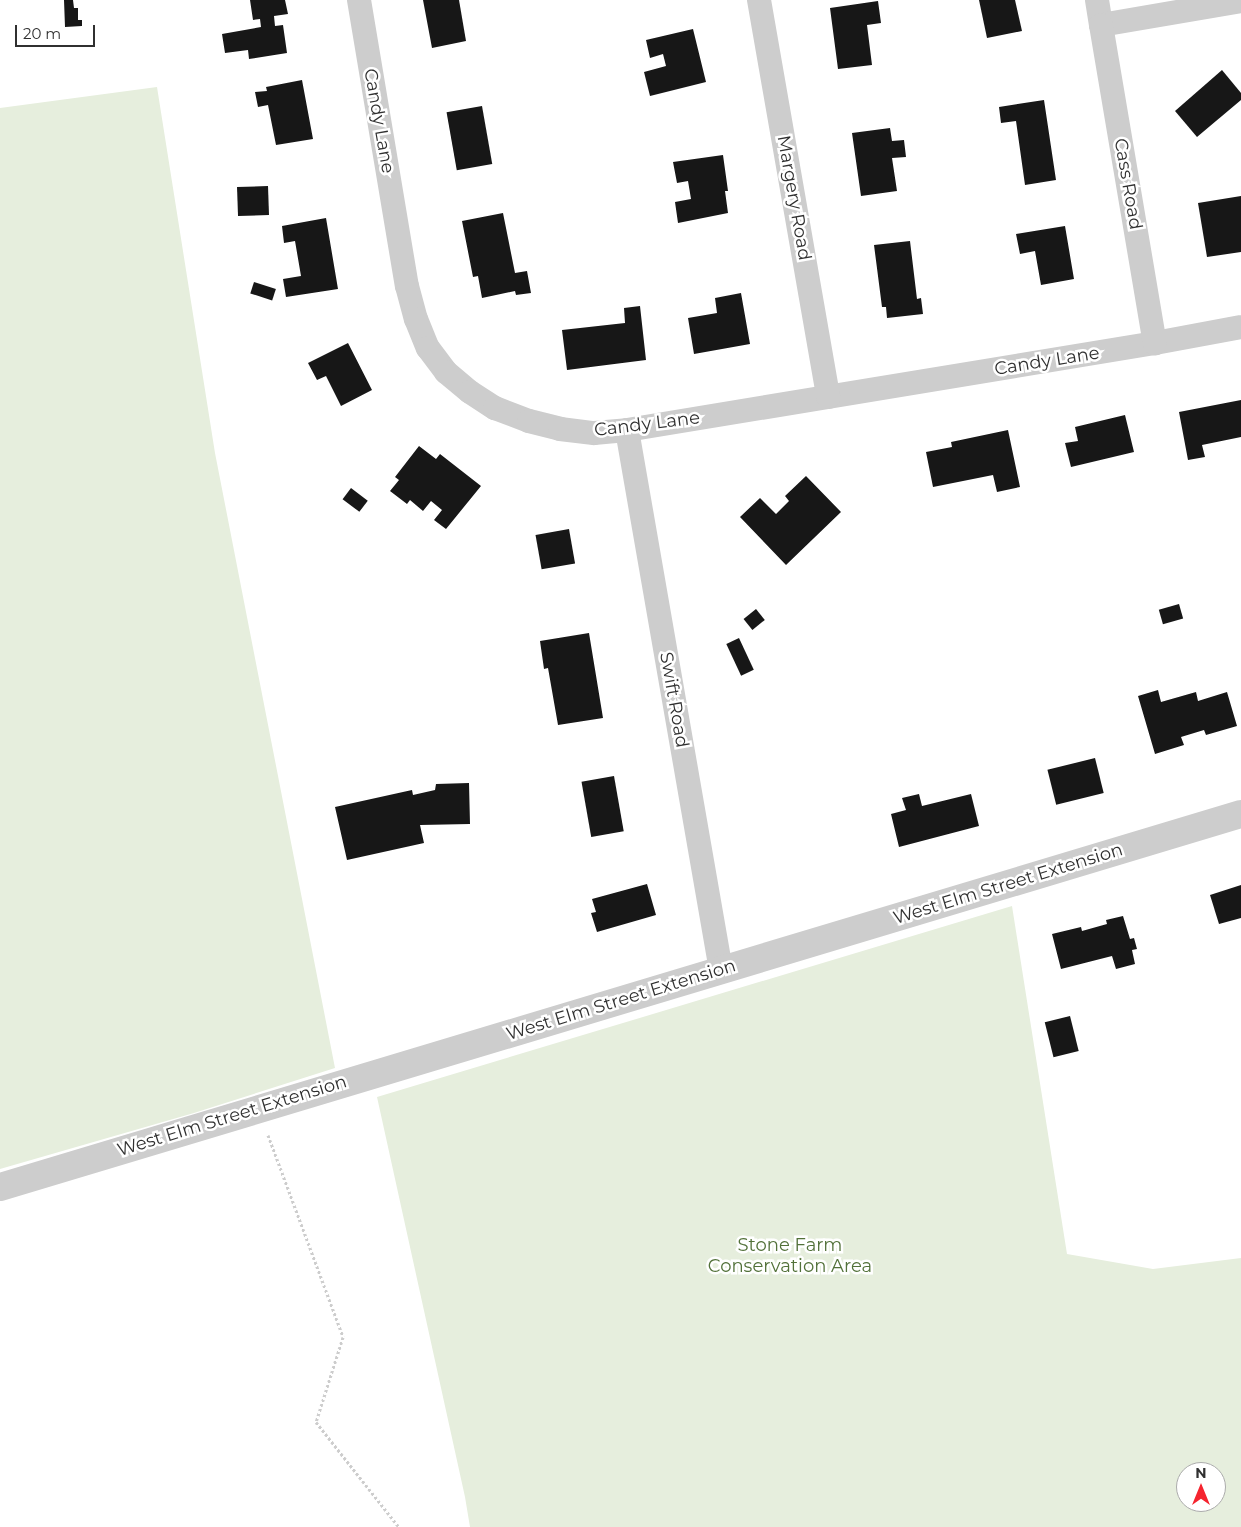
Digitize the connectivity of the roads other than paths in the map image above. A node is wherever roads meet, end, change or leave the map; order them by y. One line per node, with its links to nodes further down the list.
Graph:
1 (359, 0): 9 (street, Candy Lane)
2 (759, 0): 8 (street, Margery Road)
3 (1097, 0): 5 (street, Cass Road)
4 (1241, 1): 5 (street)
5 (1102, 25): 7 (street, Cass Road)
6 (1241, 327): 7 (street, Candy Lane)
7 (1155, 343): 8 (street, Candy Lane)
8 (828, 396): 9 (street, Candy Lane)
9 (627, 430): 11 (street, Swift Road)
10 (1241, 814): 11 (street, West Elm Street Extension)
11 (721, 970): 12 (street, West Elm Street Extension)
12 (0, 1187)

